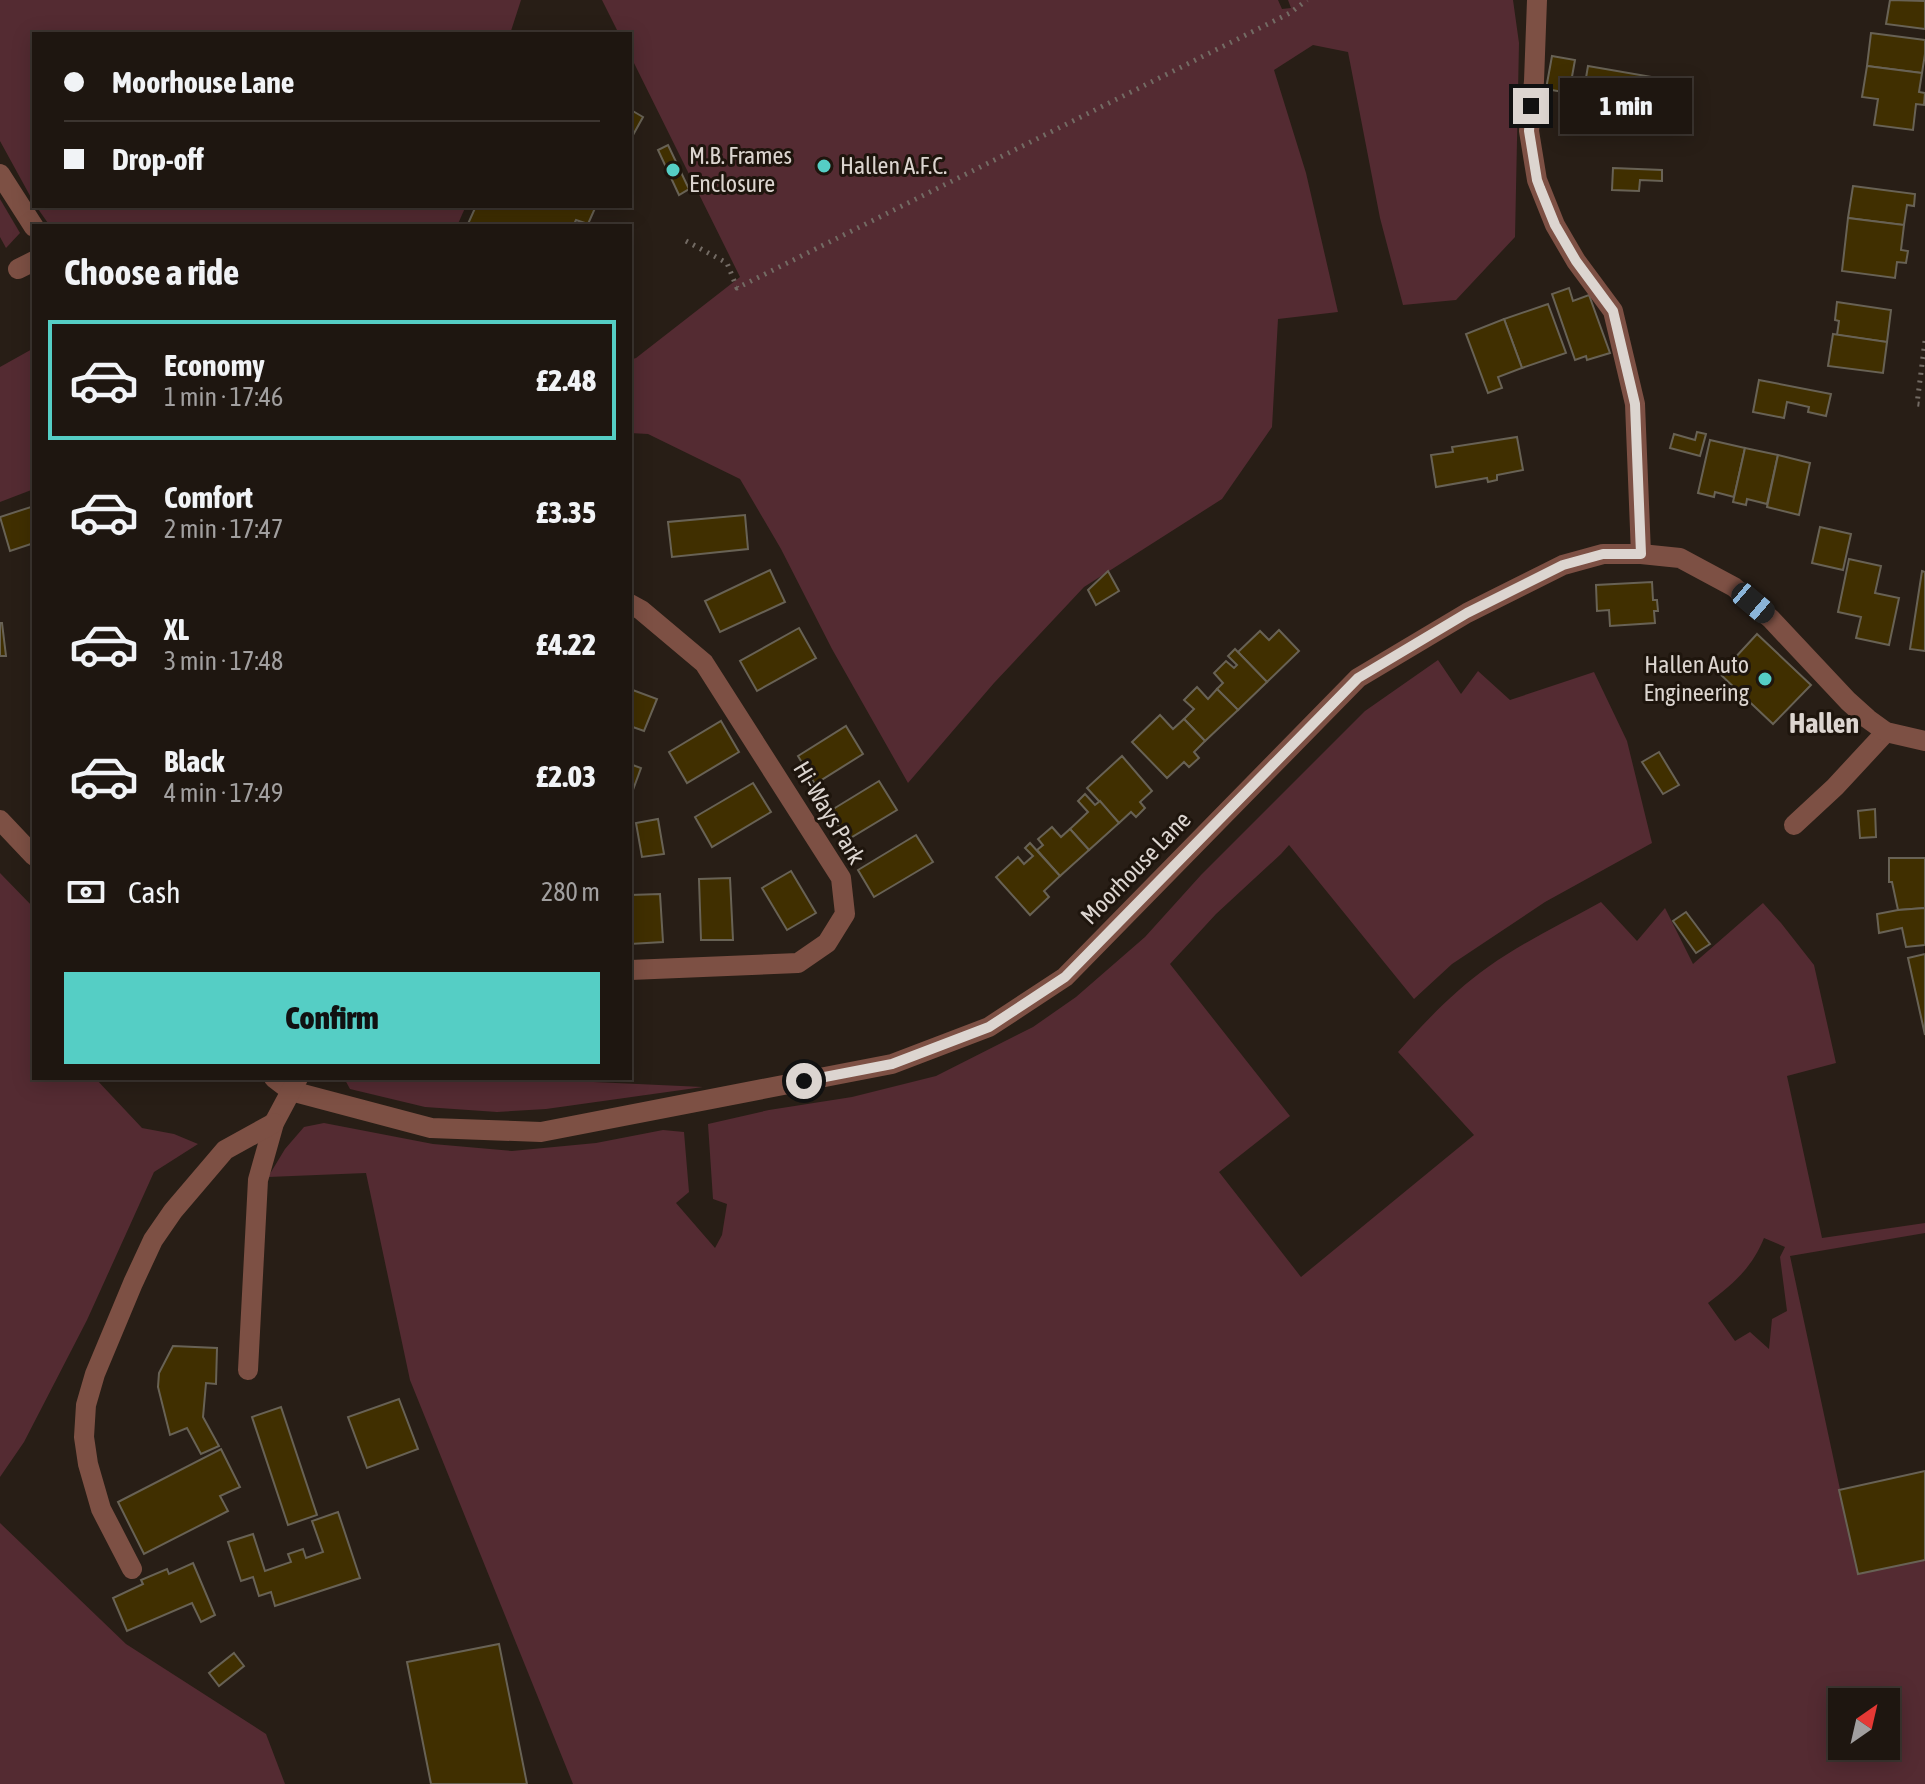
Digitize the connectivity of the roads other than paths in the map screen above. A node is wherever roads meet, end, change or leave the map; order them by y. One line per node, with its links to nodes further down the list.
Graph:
1 (1539, 1): 4 (street)
2 (0, 174): 3 (street)
3 (32, 224)
4 (1641, 554): 6 (street, Moorhouse Lane); 12 (street, Moorhouse Lane)
5 (632, 605): 11 (street, Hi-Ways Park)
6 (1886, 732): 7 (street, Moorhouse Lane); 9 (street)
7 (1925, 741)
8 (0, 820): 10 (street)
9 (1794, 825)
10 (32, 854)
11 (632, 970)
12 (294, 1084): 13 (street)
13 (274, 1123): 14 (street); 15 (street)
14 (248, 1370)
15 (132, 1569)

